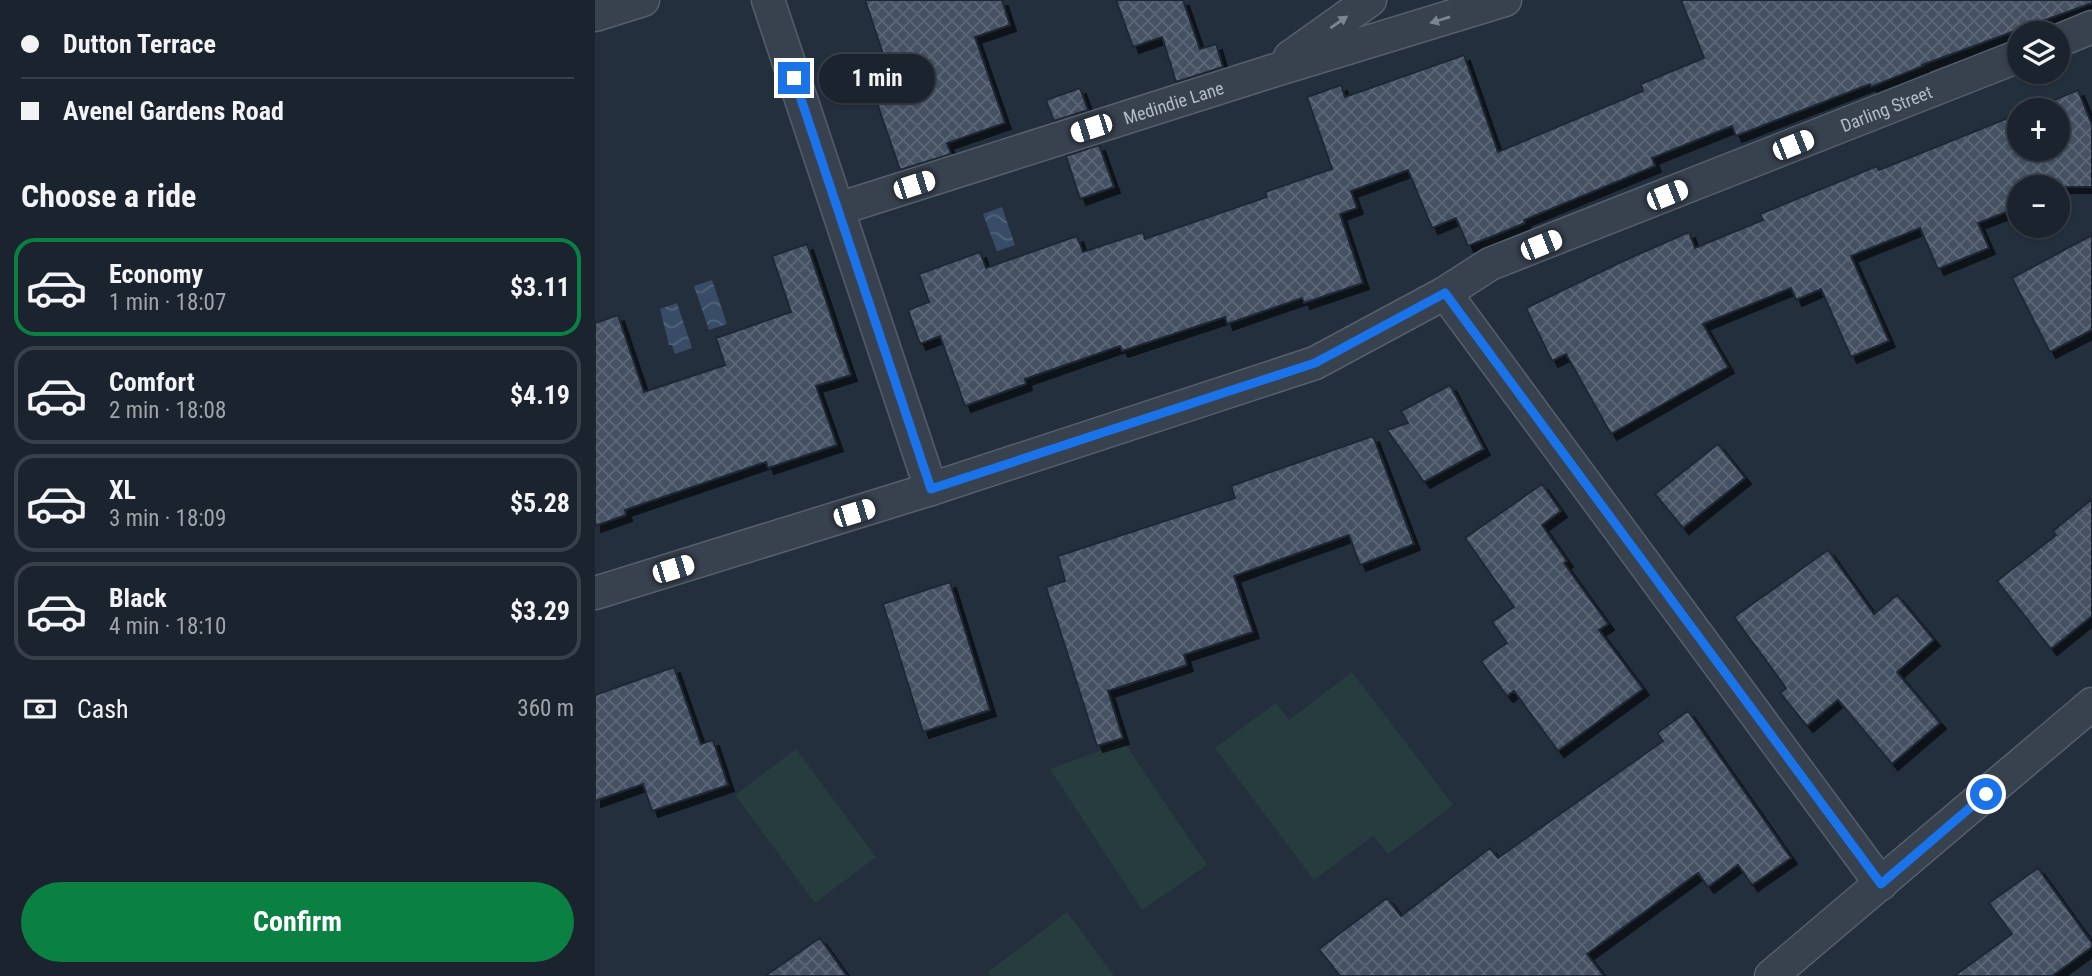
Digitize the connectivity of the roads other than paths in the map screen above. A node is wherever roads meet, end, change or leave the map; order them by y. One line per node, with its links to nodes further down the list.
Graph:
1 (643, 0): 5 (street)
2 (768, 0): 10 (street)
3 (1370, 0): 9 (street, Medindie Lane, one-way to 3)
4 (1505, 0): 9 (street, Medindie Lane, one-way to 9)
5 (595, 15)
6 (2092, 27): 7 (street)
7 (2070, 36)
8 (2007, 61): 11 (street, Darling Street)
9 (1269, 72): 10 (street, Medindie Lane)
10 (838, 209): 12 (street)
11 (1445, 293): 12 (street, Darling Street); 15 (street)
12 (931, 489): 13 (street, Darling Street)
13 (595, 593)
14 (2092, 704): 15 (street)
15 (1881, 884): 16 (street)
16 (1771, 976)

